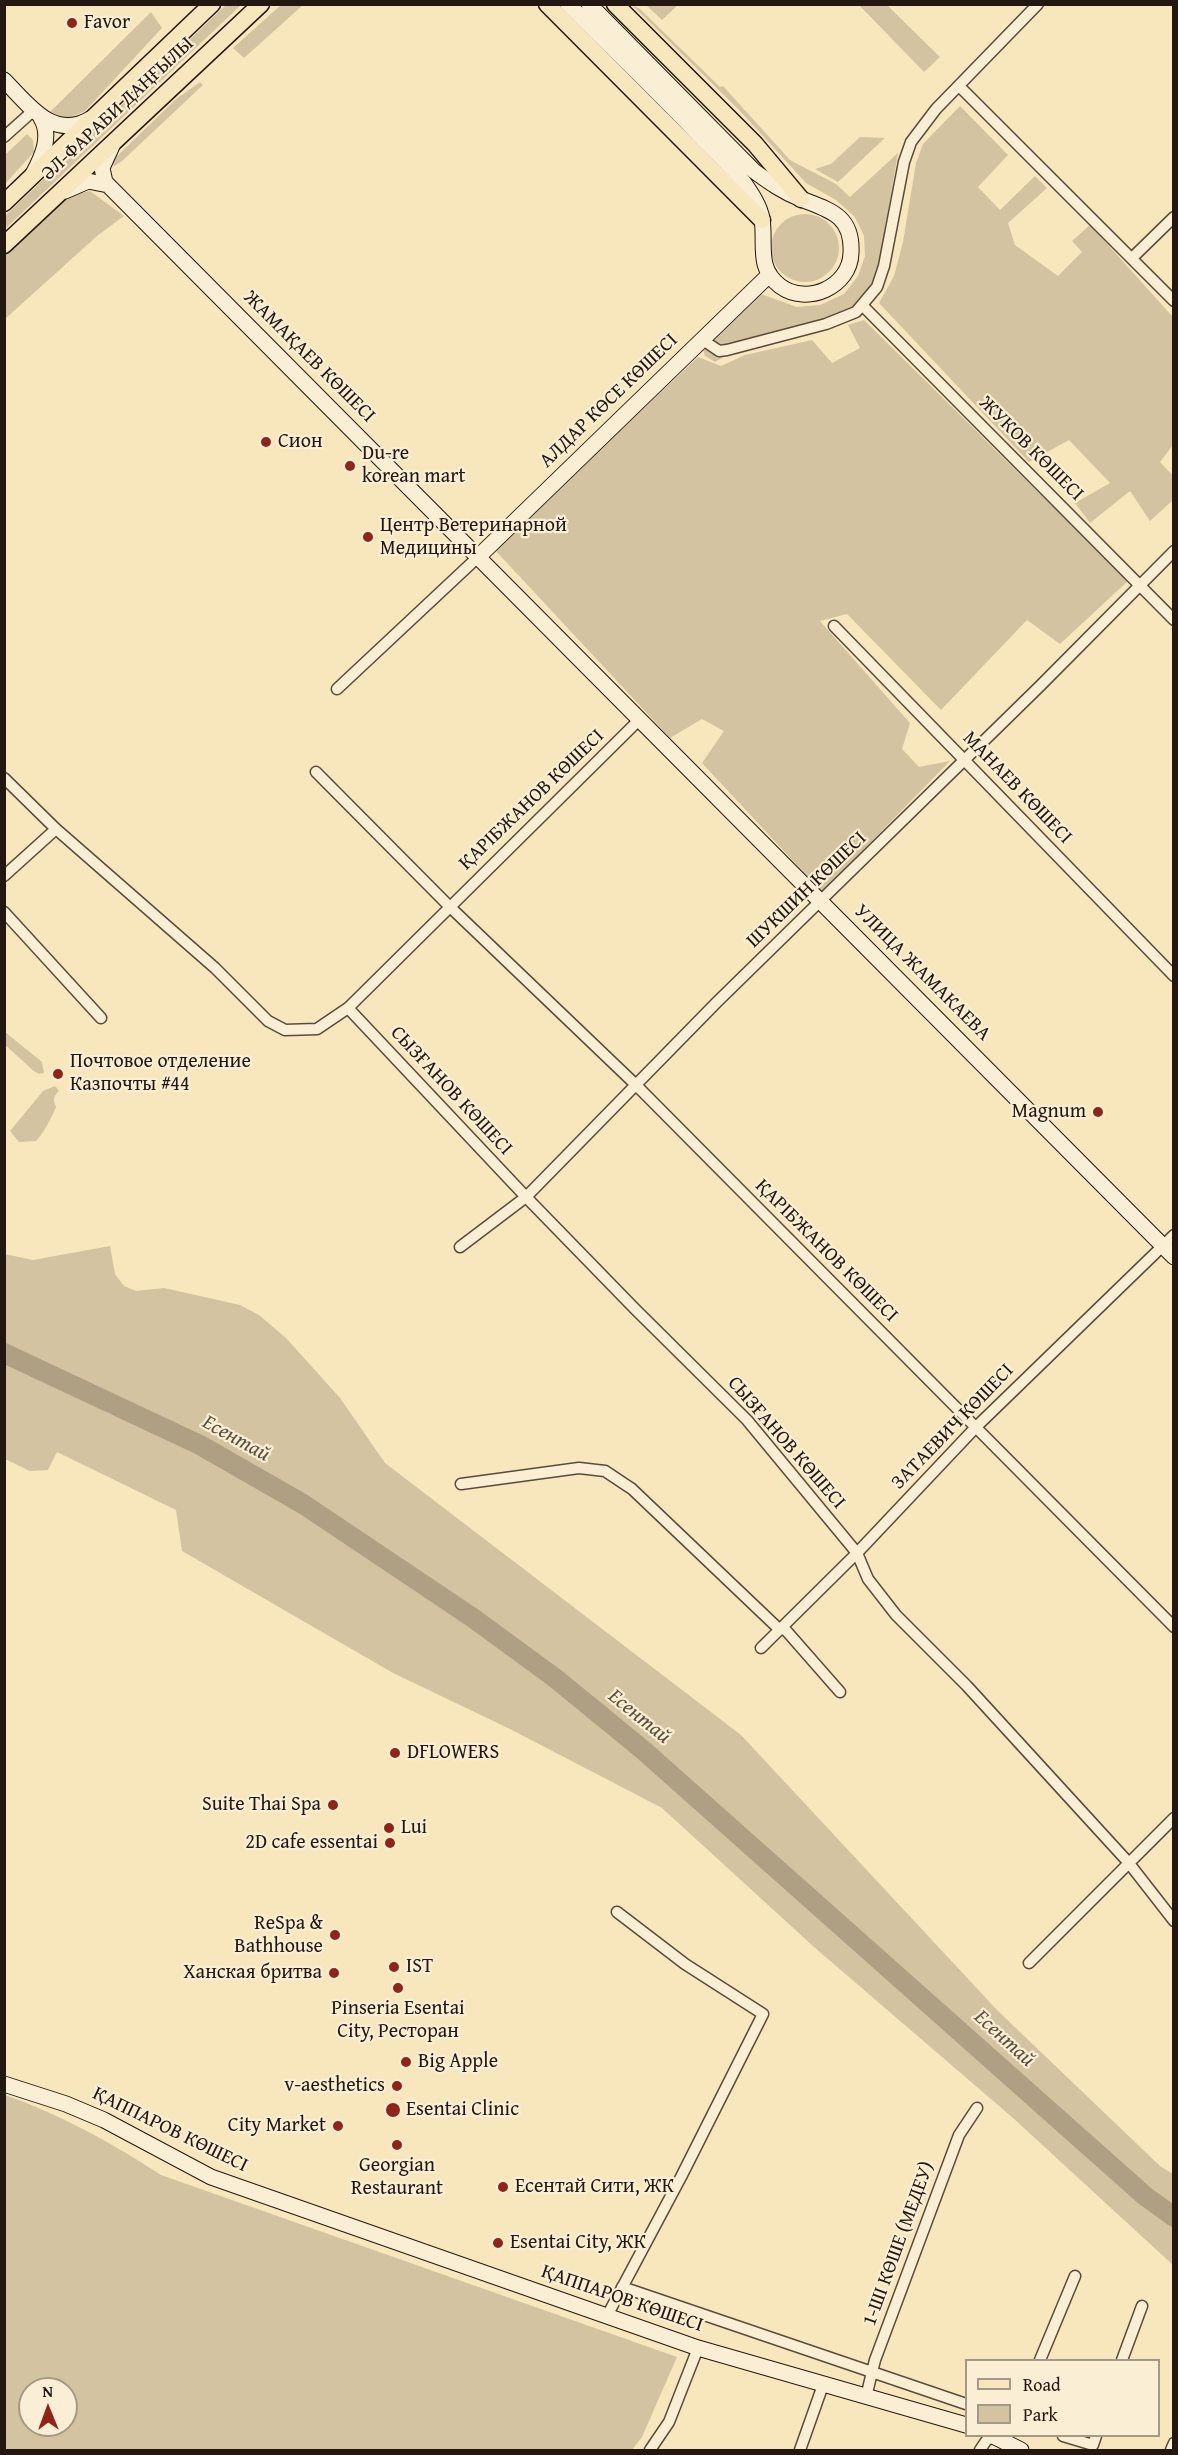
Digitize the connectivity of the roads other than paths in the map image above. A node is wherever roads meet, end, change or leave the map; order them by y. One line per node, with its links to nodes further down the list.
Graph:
1 (212, 4): 11 (main road, ӘЛ-ФАРАБИ ДАҢҒЫЛЫ)
2 (261, 4): 13 (main road, ӘЛ-ФАРАБИ ДАҢҒЫЛЫ)
3 (547, 4): 20 (main road)
4 (568, 4): 20 (street)
5 (589, 4): 17 (street)
6 (615, 4): 17 (main road)
7 (1038, 4): 9 (street)
8 (4, 80): 10 (street)
9 (959, 86): 22 (street); 25 (street)
10 (38, 114): 11 (street); 12 (street); 14 (street)
11 (98, 114): 14 (main road, ӘЛ-ФАРАБИ ДАҢҒЫЛЫ)
12 (4, 136)
13 (114, 142): 15 (street); 16 (main road, ӘЛ-ФАРАБИ ДАҢҒЫЛЫ)
14 (31, 178): 18 (main road, ӘЛ-ФАРАБИ ДАҢҒЫЛЫ)
15 (108, 185): 16 (street); 28 (street, ЖАМАҚАЕВ КӨШЕСІ)
16 (58, 194): 21 (main road, ӘЛ-ФАРАБИ ДАҢҒЫЛЫ)
17 (801, 199): 23 (street)
18 (4, 202)
19 (1173, 218): 22 (street)
20 (762, 220): 23 (street)
21 (4, 245)
22 (1132, 258): 24 (street)
23 (769, 275): 26 (street, АЛДАР КӨСЕ КӨШЕСІ)
24 (1173, 301)
25 (862, 305): 26 (street); 29 (street, ЖУКОВ КӨШЕСІ)
26 (703, 340): 28 (street, АЛДАР КӨСЕ КӨШЕСІ)
27 (1173, 551): 29 (street, ШУКШИН КӨШЕСІ)
28 (478, 557): 32 (street); 33 (street, ЖАМАҚАЕВ КӨШЕСІ)
29 (1140, 585): 30 (street, ЖУКОВ КӨШЕСІ); 34 (street, ШУКШИН КӨШЕСІ)
30 (1173, 620)
31 (834, 626): 34 (street, МАНАЕВ КӨШЕСІ)
32 (338, 688)
33 (639, 720): 39 (street, УЛИЦА ЖАМАКАЕВА); 40 (street, ҚАРІБЖАНОВ КӨШЕСІ)
34 (965, 759): 39 (street, ШУКШИН КӨШЕСІ); 42 (street, МАНАЕВ КӨШЕСІ)
35 (316, 772): 40 (street, ҚАРІБЖАНОВ КӨШЕСІ)
36 (4, 778): 37 (street, ҚАРІБЖАНОВ КӨШЕСІ)
37 (56, 829): 38 (street); 43 (street, ҚАРІБЖАНОВ КӨШЕСІ)
38 (4, 876)
39 (822, 902): 45 (street, ШУКШИН КӨШЕСІ); 47 (street, УЛИЦА ЖАМАКАЕВА)
40 (449, 906): 43 (street, ҚАРІБЖАНОВ КӨШЕСІ); 45 (street, ҚАРІБЖАНОВ КӨШЕСІ)
41 (4, 912): 44 (street)
42 (1173, 976)
43 (348, 1008): 46 (street, СЫЗҒАНОВ КӨШЕСІ)
44 (101, 1018)
45 (635, 1084): 46 (street, ШУКШИН КӨШЕСІ); 49 (street, ҚАРІБЖАНОВ КӨШЕСІ)
46 (525, 1197): 48 (street, ШУКШИН КӨШЕСІ); 51 (street, СЫЗҒАНОВ КӨШЕСІ)
47 (1170, 1246): 49 (street, ЗАТАЕВИЧ КӨШЕСІ)
48 (459, 1247)
49 (976, 1427): 51 (street, ЗАТАЕВИЧ КӨШЕСІ); 52 (street, ҚАРІБЖАНОВ КӨШЕСІ)
50 (461, 1484): 53 (street)
51 (857, 1553): 53 (street, ЗАТАЕВИЧ КӨШЕСІ); 57 (street, СЫЗҒАНОВ КӨШЕСІ)
52 (1173, 1627)
53 (782, 1629): 54 (street, ЗАТАЕВИЧ КӨШЕСІ); 55 (street)
54 (761, 1648)
55 (840, 1692)
56 (1173, 1818): 57 (street)
57 (1128, 1862): 59 (street, СЫЗҒАНОВ КӨШЕСІ); 60 (street)
58 (617, 1912): 64 (street)
59 (1173, 1921)
60 (1029, 1963)
61 (4, 2084): 66 (street, ҚАППАРОВ КӨШЕСІ)
62 (977, 2108): 70 (street, 1-ШІ КӨШЕ (МЕДЕУ))
63 (1075, 2276): 68 (street)
64 (622, 2287): 66 (street); 70 (street, ҚАППАРОВ КӨШЕСІ)
65 (1142, 2306): 69 (street)
66 (607, 2316): 67 (street, ҚАППАРОВ КӨШЕСІ)
67 (698, 2348): 71 (street, ҚАППАРОВ КӨШЕСІ); 80 (street)
68 (1041, 2359)
69 (1123, 2359)
70 (873, 2372): 72 (street, 1-ШІ КӨШЕ (МЕДЕУ)); 73 (street, ҚАППАРОВ КӨШЕСІ)
71 (823, 2385): 72 (street, ҚАППАРОВ КӨШЕСІ); 81 (street)
72 (866, 2397): 74 (street, ҚАППАРОВ КӨШЕСІ)
73 (965, 2404)
74 (965, 2425)
75 (992, 2437): 82 (street)
76 (995, 2437): 83 (street)
77 (1071, 2437): 78 (street)
78 (1094, 2440)
79 (1173, 2444): 84 (street)
80 (650, 2451)
81 (800, 2451)
82 (980, 2451)
83 (1021, 2451)
84 (1171, 2451)

